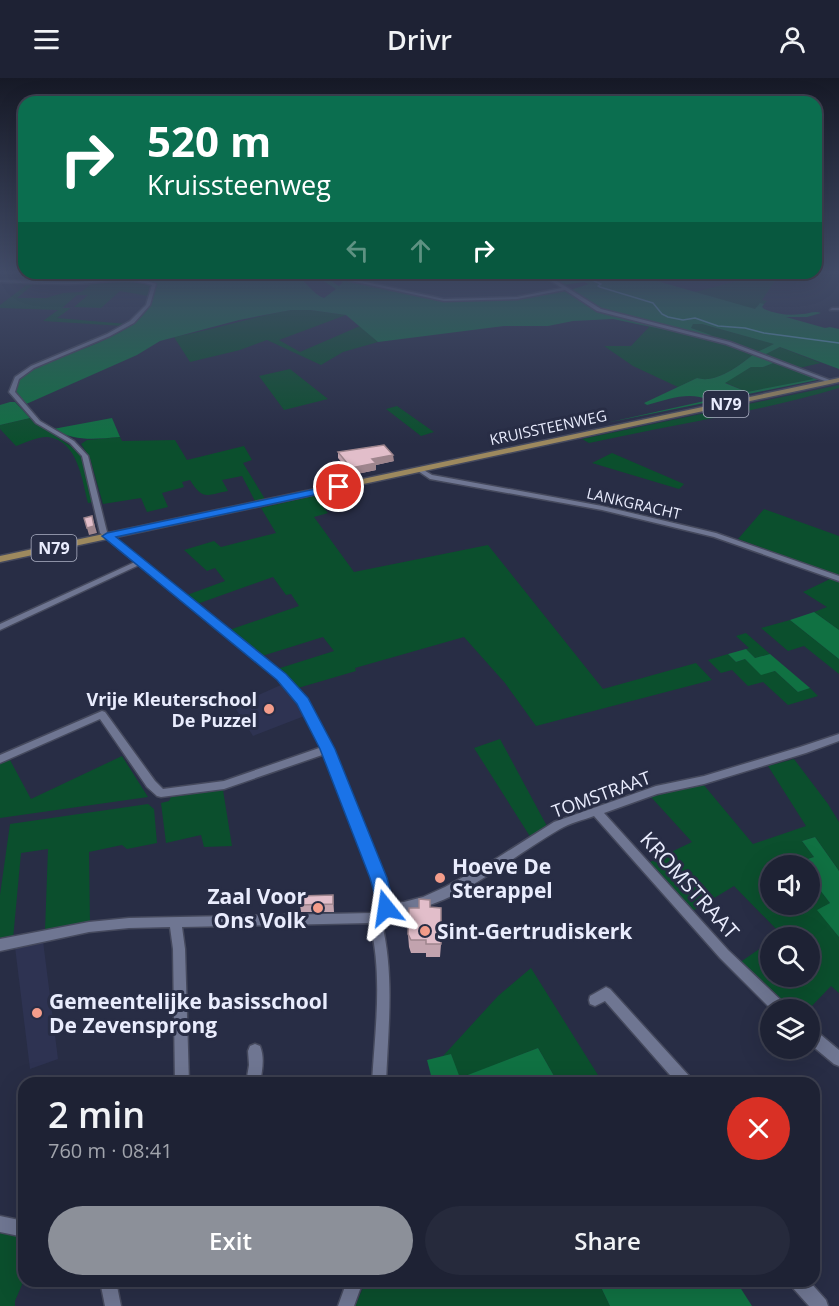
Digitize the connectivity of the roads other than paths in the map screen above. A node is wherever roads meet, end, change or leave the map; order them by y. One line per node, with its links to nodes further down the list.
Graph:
1 (120, 329): 5 (street)
2 (674, 329): 3 (street)
3 (836, 381): 6 (main road, KRUISSTEENWEG / N79)
4 (3, 392): 5 (street)
5 (12, 392): 7 (street)
6 (420, 470): 7 (main road, KRUISSTEENWEG / N79); 10 (street, LANKGRACHT)
7 (107, 536): 8 (main road, KRUISSTEENWEG / N79); 9 (street)
8 (0, 559)
9 (140, 562): 11 (street); 13 (street)
10 (839, 579)
11 (0, 627)
12 (839, 737): 15 (street, TOMSTRAAT)
13 (328, 749): 14 (street); 16 (street)
14 (0, 759)
15 (596, 811): 16 (street, TOMSTRAAT); 20 (street, KROMSTRAAT)
16 (386, 908): 17 (street)
17 (375, 918): 18 (street); 27 (street)
18 (175, 923): 19 (street); 25 (street)
19 (0, 945)
20 (771, 999)
21 (595, 1000): 28 (street)
22 (820, 1043): 24 (street)
23 (255, 1051): 26 (street)
24 (839, 1059)
25 (182, 1077)
26 (254, 1077)
27 (379, 1077)
28 (681, 1077)
29 (0, 1224): 30 (street)
30 (18, 1227)
31 (109, 1287): 34 (street)
32 (353, 1287): 35 (street)
33 (803, 1287): 36 (street)
34 (113, 1306)
35 (346, 1306)
36 (820, 1306)

